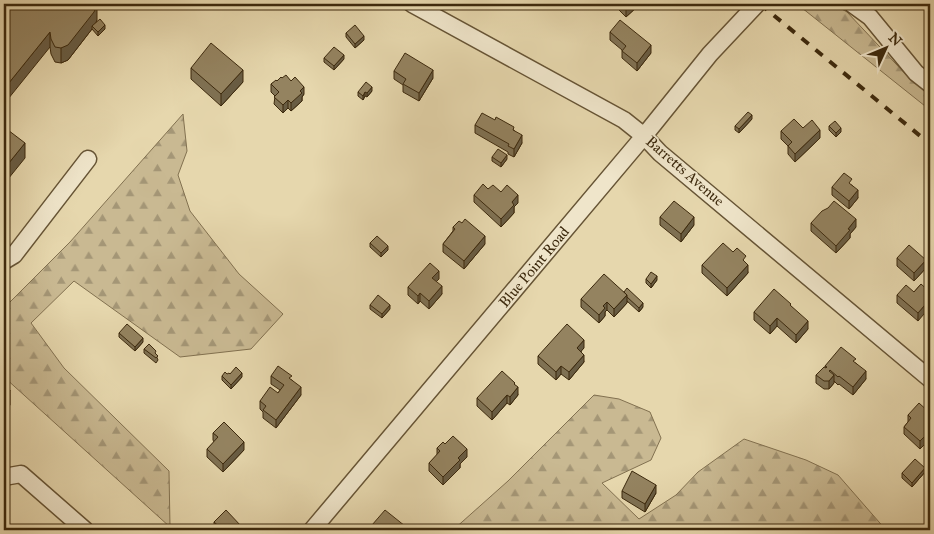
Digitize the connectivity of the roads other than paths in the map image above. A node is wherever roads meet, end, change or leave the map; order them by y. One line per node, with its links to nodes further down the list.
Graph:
1 (412, 4): 5 (street, Barretts Avenue)
2 (757, 4): 5 (street, Blue Point Road)
3 (852, 4): 4 (street)
4 (930, 84)
5 (644, 136): 8 (street, Barretts Avenue); 11 (street, Blue Point Road)
6 (88, 159): 7 (street)
7 (4, 261)
8 (930, 379)
9 (4, 477): 10 (street)
10 (85, 530)
11 (312, 530)

